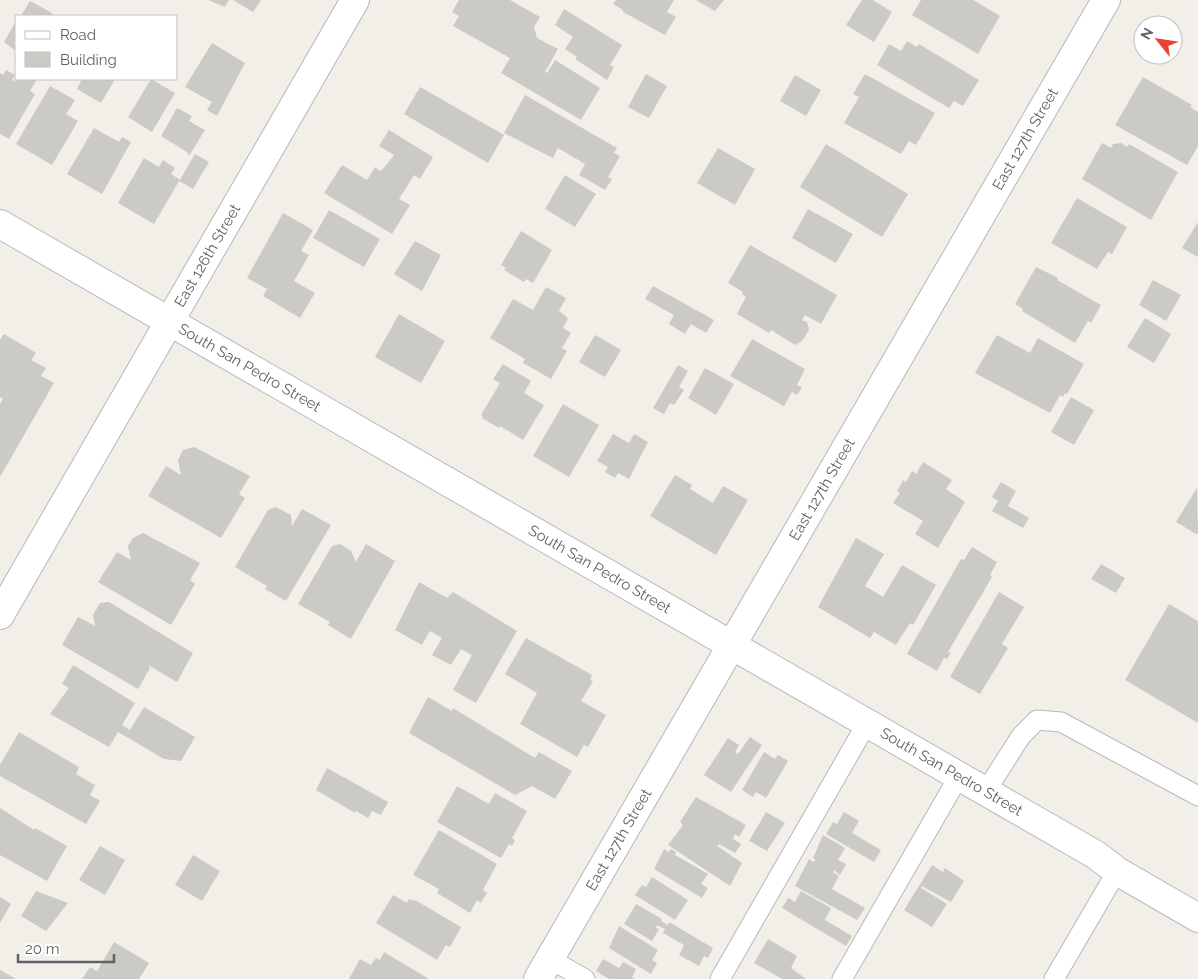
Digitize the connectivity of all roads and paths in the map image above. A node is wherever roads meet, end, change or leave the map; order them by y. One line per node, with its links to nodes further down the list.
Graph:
1 (355, 0): 4 (street, East 126th Street)
2 (1106, 0): 6 (street, East 127th Street)
3 (0, 224): 4 (street, South San Pedro Street)
4 (169, 322): 5 (street, East 126th Street); 6 (street, South San Pedro Street)
5 (0, 615)
6 (731, 645): 7 (street, South San Pedro Street); 13 (street, East 127th Street)
7 (867, 723): 8 (street, South San Pedro Street); 15 (lane)
8 (959, 776): 9 (street, South San Pedro Street); 16 (lane)
9 (986, 792): 10 (lane); 11 (street, South San Pedro Street)
10 (1198, 796)
11 (1117, 871): 12 (street, South San Pedro Street); 17 (lane)
12 (1198, 918)
13 (544, 969): 14 (lane)
14 (585, 979)
15 (720, 979)
16 (842, 979)
17 (1054, 979)

